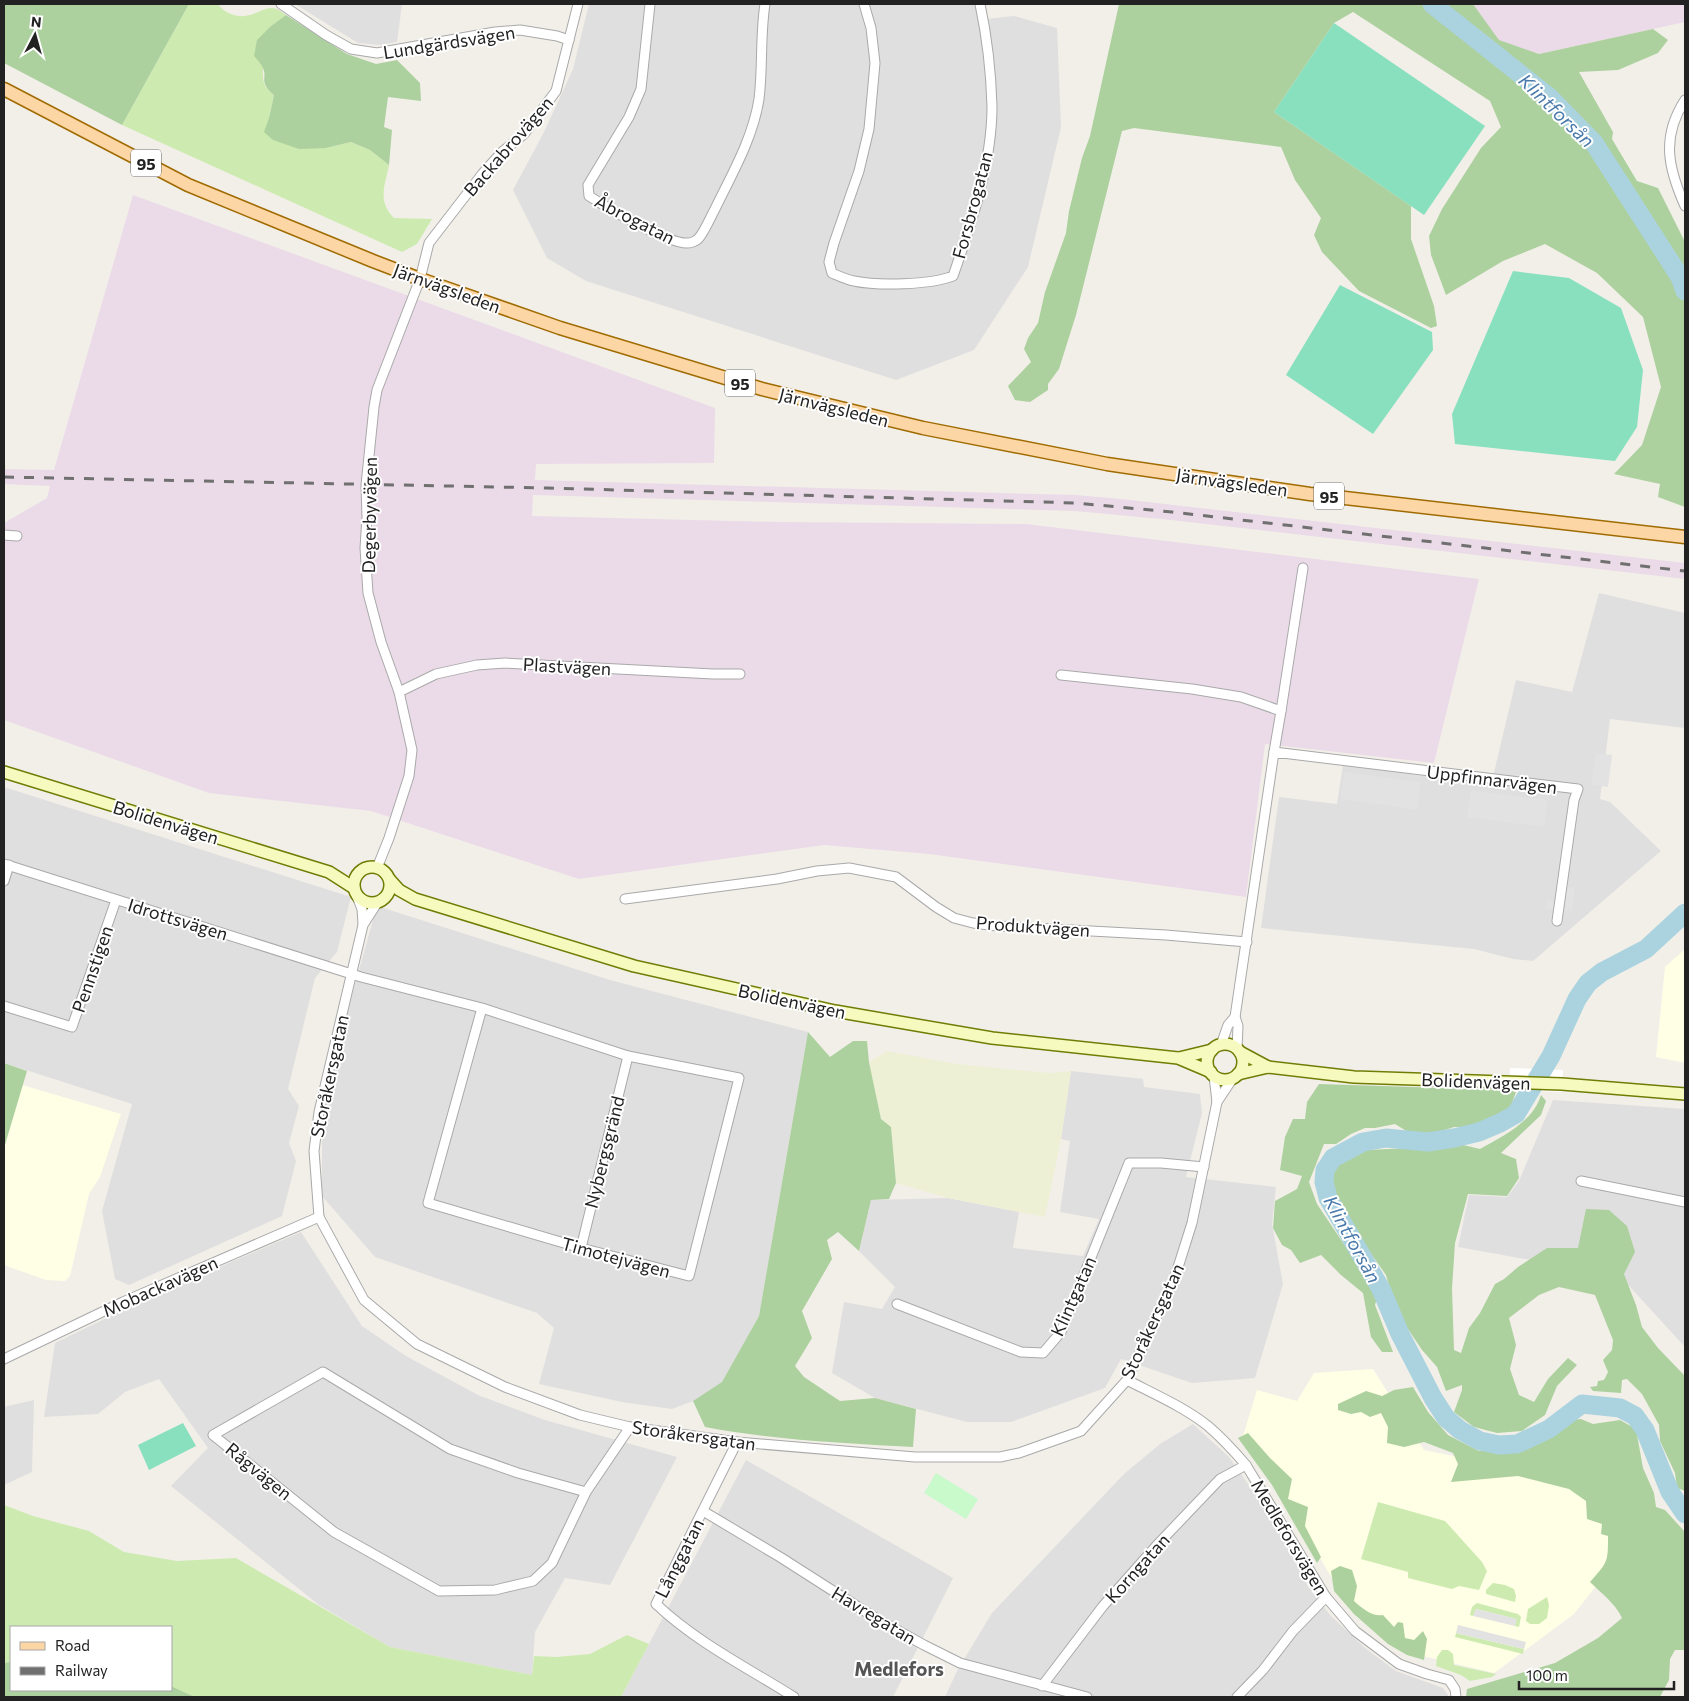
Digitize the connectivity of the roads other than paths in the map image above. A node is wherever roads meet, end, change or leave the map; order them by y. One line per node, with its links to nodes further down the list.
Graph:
1 (281, 4): 7 (street, Lundgärdsvägen)
2 (578, 4): 7 (street, Backabrovägen)
3 (650, 4): 4 (street, Åbrogatan)
4 (765, 4)
5 (864, 4): 6 (street, Forsbrogatan)
6 (980, 4)
7 (569, 40): 11 (street, Backabrovägen)
8 (4, 89): 11 (main road, Järnvägsleden / 95)
9 (1685, 100): 10 (street)
10 (1685, 206)
11 (420, 280): 14 (main road, Järnvägsleden / 95); 18 (street, Degerbyvägen)
12 (4, 535): 13 (street)
13 (17, 536)
14 (1685, 537)
15 (1304, 568): 19 (street)
16 (740, 674): 18 (street, Plastvägen)
17 (1062, 674): 19 (street)
18 (399, 692): 23 (street, Degerbyvägen)
19 (1281, 711): 20 (street)
20 (1274, 752): 33 (street, Uppfinnarvägen); 35 (street)
21 (4, 772): 25 (main road, Bolidenvägen)
22 (6, 864): 27 (street); 30 (street, Idrottsvägen)
23 (377, 868): 24 (main road); 26 (main road)
24 (360, 871): 25 (main road, Bolidenvägen); 28 (main road)
25 (329, 872): 28 (main road, Bolidenvägen)
26 (390, 880): 31 (main road, Bolidenvägen); 32 (main road)
27 (4, 881)
28 (355, 892): 32 (main road); 34 (street, Storåkersgatan)
29 (625, 899): 35 (street, Produktvägen)
30 (116, 900): 36 (street, Idrottsvägen); 37 (street, Pennstigen)
31 (415, 900): 32 (main road, Bolidenvägen); 43 (main road, Bolidenvägen)
32 (380, 902): 34 (street, Storåkersgatan)
33 (1557, 921)
34 (363, 925): 36 (street, Storåkersgatan)
35 (1247, 942): 39 (street)
36 (351, 974): 38 (street, Timotejvägen); 52 (street, Storåkersgatan)
37 (4, 1006)
38 (482, 1008): 42 (street, Timotejvägen); 53 (street, Timotejvägen)
39 (1235, 1016): 40 (street); 41 (street)
40 (1216, 1048): 41 (main road, Bolidenvägen); 43 (main road, Bolidenvägen); 45 (main road)
41 (1238, 1050): 44 (main road, Bolidenvägen); 46 (main road)
42 (628, 1056): 53 (street, Nybergsgränd); 53 (street, Timotejvägen)
43 (1178, 1058): 45 (main road, Bolidenvägen)
44 (1268, 1067): 46 (main road, Bolidenvägen); 47 (main road, Bolidenvägen)
45 (1212, 1074): 46 (main road, Bolidenvägen); 48 (street, Storåkersgatan)
46 (1236, 1076): 48 (street, Storåkersgatan)
47 (1685, 1094)
48 (1217, 1102): 49 (street, Storåkersgatan)
49 (1204, 1167): 54 (street, Klintgatan); 56 (street, Storåkersgatan)
50 (1581, 1181): 51 (street)
51 (1685, 1202)
52 (319, 1217): 55 (street, Mobackavägen); 57 (street, Storåkersgatan)
53 (581, 1248)
54 (898, 1304)
55 (4, 1360)
56 (1127, 1380): 58 (street, Storåkersgatan); 59 (street, Medleforsvägen)
57 (630, 1427): 58 (street, Storåkersgatan); 60 (street, Rågvägen)
58 (737, 1442): 61 (street, Långgatan)
59 (1246, 1465): 62 (street, Medleforsvägen); 63 (street, Korngatan)
60 (586, 1492): 60 (street, Rågvägen)
61 (703, 1511): 63 (street, Havregatan); 65 (street, Långgatan)
62 (1326, 1597): 64 (street, Medleforsvägen); 67 (street)
63 (1042, 1686): 66 (street, Havregatan)
64 (1456, 1693)
65 (794, 1697)
66 (1088, 1697)
67 (1237, 1697)

